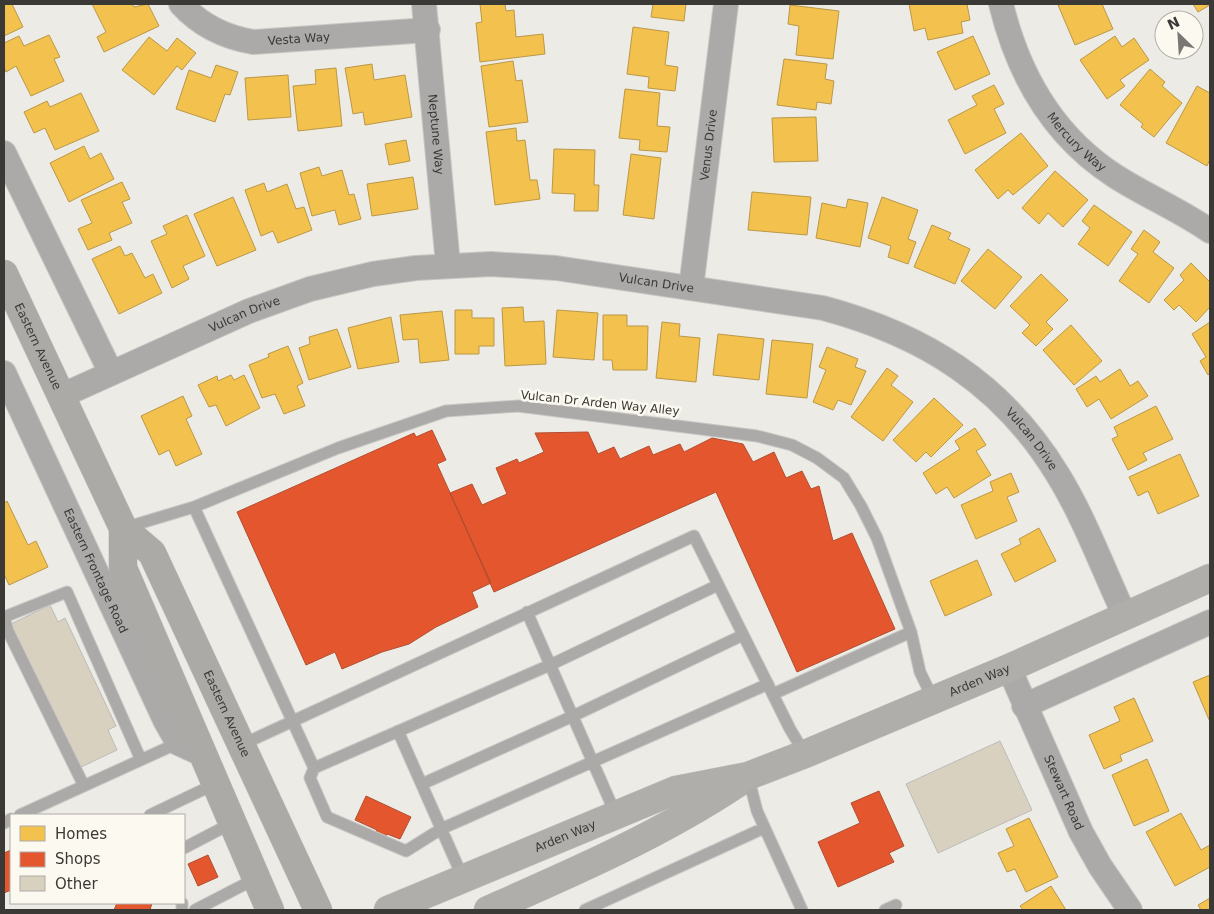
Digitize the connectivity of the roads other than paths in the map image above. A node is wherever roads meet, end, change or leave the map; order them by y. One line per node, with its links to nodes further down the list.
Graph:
1 (181, 4): 5 (street, Vesta Way)
2 (424, 4): 5 (street, Neptune Way)
3 (726, 4): 10 (street, Venus Drive)
4 (1001, 4): 7 (street, Mercury Way)
5 (428, 30): 8 (street, Neptune Way)
6 (4, 153): 12 (street)
7 (1210, 231)
8 (448, 265): 10 (street, Vulcan Drive); 12 (street, Vulcan Drive)
9 (4, 274): 13 (main road, Eastern Avenue)
10 (691, 288): 19 (street, Vulcan Drive)
11 (4, 373): 32 (street, Eastern Frontage Road)
12 (111, 373): 13 (street, Vulcan Drive)
13 (61, 396): 15 (main road, Eastern Avenue)
14 (194, 507): 15 (lane, Vulcan Dr Arden Way Alley); 21 (lane, Vulcan Dr Arden Way Alley); 29 (lane)
15 (123, 528): 31 (main road, Eastern Avenue); 32 (main road, Eastern Avenue)
16 (1210, 578): 19 (main road, Arden Way)
17 (718, 585): 18 (lane); 22 (lane); 23 (lane)
18 (527, 612): 23 (lane); 29 (lane)
19 (1125, 616): 24 (main road, Arden Way)
20 (1210, 622): 27 (street)
21 (911, 632): 25 (lane); 26 (lane, Vulcan Dr Arden Way Alley)
22 (743, 635): 25 (lane); 28 (lane)
23 (550, 666): 28 (lane); 30 (lane)
24 (1008, 668): 26 (main road, Arden Way); 27 (street, Stewart Road)
25 (770, 689): 33 (lane); 35 (lane)
26 (932, 699): 33 (main road, Arden Way)
27 (1024, 706): 59 (street, Stewart Road)
28 (573, 716): 35 (lane); 39 (lane)
29 (293, 720): 31 (lane); 36 (lane)
30 (398, 731): 36 (lane); 39 (lane)
31 (241, 745): 54 (main road, Eastern Avenue)
32 (190, 749): 34 (lane); 38 (main road, Eastern Avenue)
33 (806, 754): 37 (main road, Arden Way)
34 (141, 760): 40 (lane); 40 (lane)
35 (592, 760): 43 (lane); 46 (lane)
36 (314, 768): 46 (lane)
37 (748, 776): 43 (main road, Arden Way); 45 (lane); 51 (main road, Arden Way)
38 (215, 784): 42 (lane); 44 (main road, Eastern Avenue)
39 (422, 784): 46 (lane)
40 (84, 786): 41 (lane)
41 (22, 814)
42 (152, 814)
43 (616, 815): 49 (main road, Arden Way)
44 (232, 823): 47 (lane); 48 (main road, Eastern Avenue)
45 (764, 828): 56 (lane); 57 (lane)
46 (441, 829): 49 (lane)
47 (185, 847)
48 (257, 878): 52 (lane); 53 (main road, Eastern Avenue)
49 (463, 879): 55 (main road, Arden Way)
50 (896, 905): 58 (lane)
51 (504, 907)
52 (195, 910)
53 (270, 910)
54 (318, 910)
55 (388, 910)
56 (585, 910)
57 (802, 910)
58 (885, 910)
59 (1130, 910)

